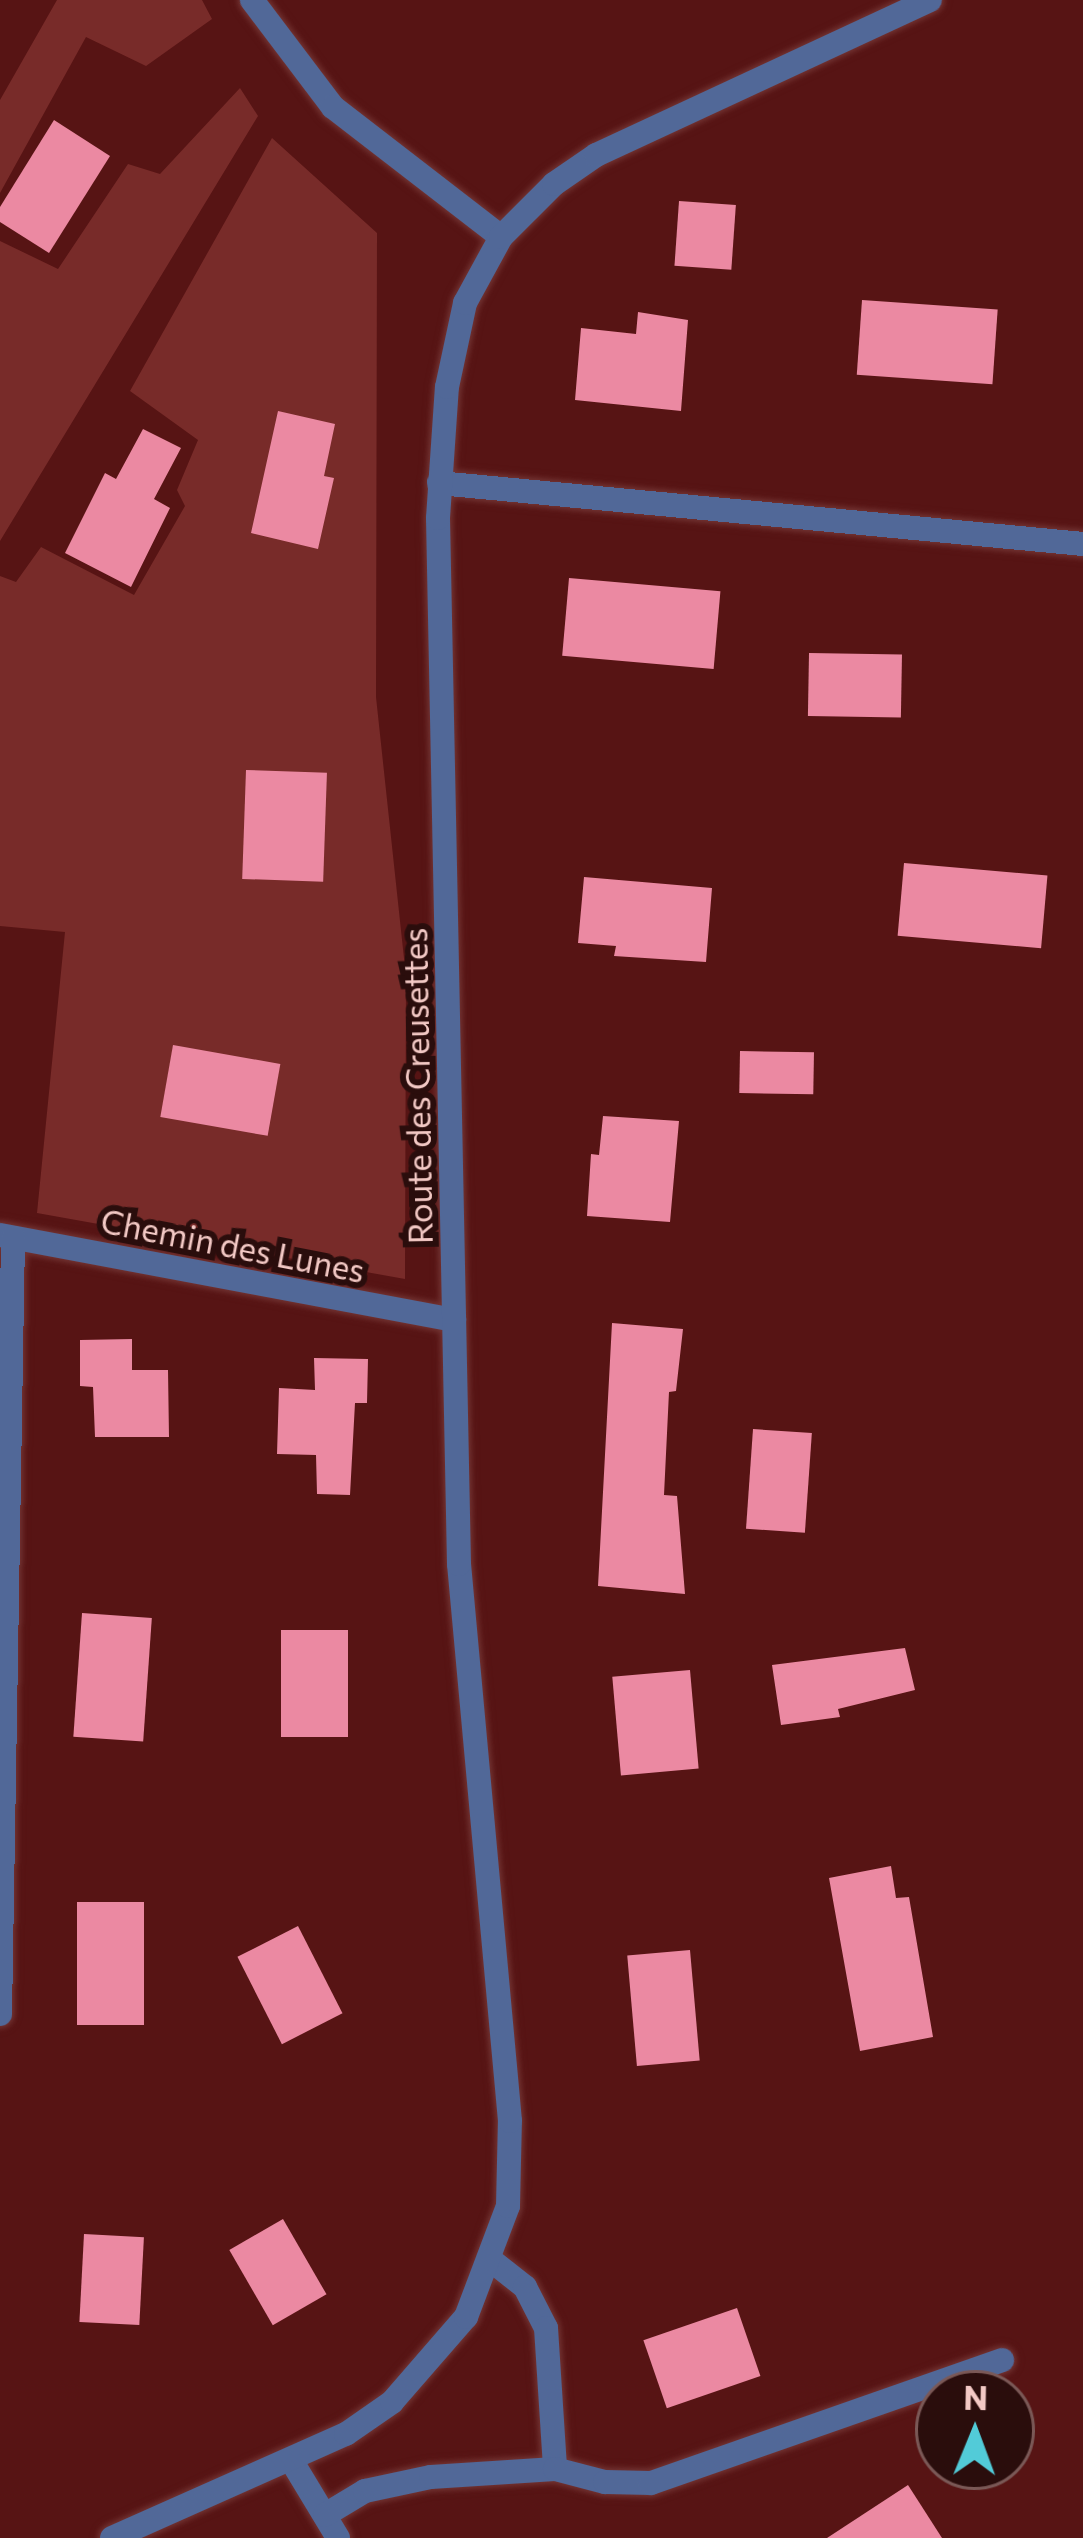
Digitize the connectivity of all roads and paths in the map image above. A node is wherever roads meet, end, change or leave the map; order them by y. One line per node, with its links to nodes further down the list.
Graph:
1 (252, 0): 3 (street)
2 (930, 0): 3 (street, Route des Creusettes)
3 (501, 237): 4 (street, Route des Creusettes)
4 (439, 483): 5 (street); 7 (street, Route des Creusettes)
5 (1083, 544)
6 (6, 1236): 7 (street, Chemin des Lunes); 8 (street)
7 (454, 1320): 9 (street, Route des Creusettes)
8 (0, 2014)
9 (492, 2261): 11 (street, Route des Creusettes); 12 (street)
10 (1002, 2360): 12 (street)
11 (291, 2460): 13 (street); 14 (street, Route des Creusettes)
12 (555, 2469): 13 (street)
13 (325, 2515): 15 (street)
14 (112, 2538)
15 (338, 2538)

